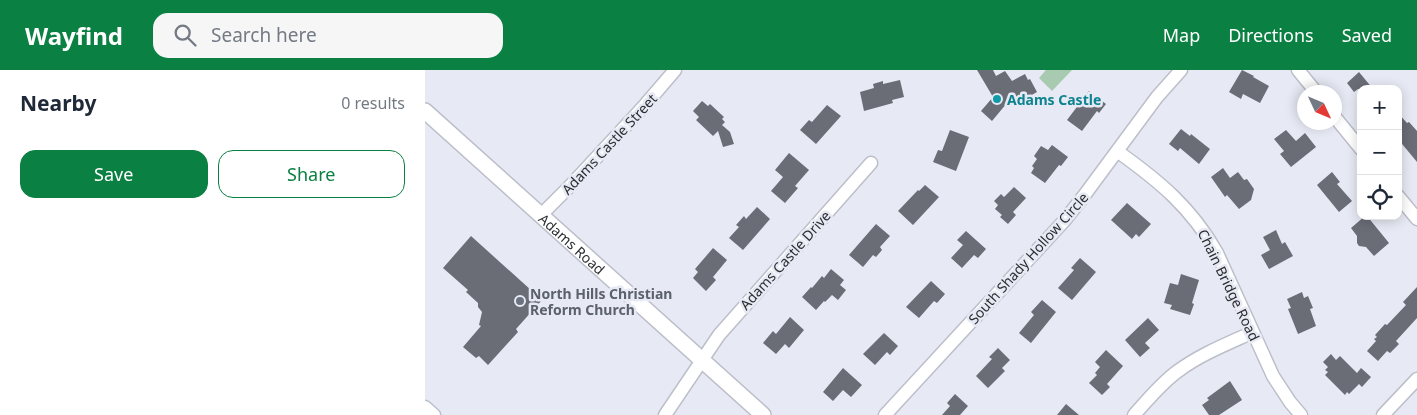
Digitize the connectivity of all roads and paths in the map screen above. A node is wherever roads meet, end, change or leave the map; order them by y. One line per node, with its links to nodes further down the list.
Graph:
1 (675, 70): 11 (street, Adams Castle Street)
2 (1181, 70): 8 (street, South Shady Hollow Circle)
3 (1298, 70): 4 (street)
4 (1310, 85)
5 (425, 111): 11 (street, Adams Road)
6 (1342, 125): 7 (street)
7 (1357, 144)
8 (1117, 151): 13 (street, Chain Bridge Road); 20 (street, South Shady Hollow Circle)
9 (871, 163): 14 (street, Adams Castle Drive)
10 (1402, 201): 12 (street)
11 (541, 215): 14 (street, Adams Road)
12 (1417, 219)
13 (1253, 332): 21 (street); 22 (street, Chain Bridge Road)
14 (701, 359): 18 (street, Adams Castle Drive); 19 (street, Adams Road)
15 (1417, 379): 23 (street)
16 (425, 407): 17 (street)
17 (434, 415)
18 (665, 415)
19 (763, 415)
20 (885, 415)
21 (1134, 415)
22 (1301, 415)
23 (1383, 415)

